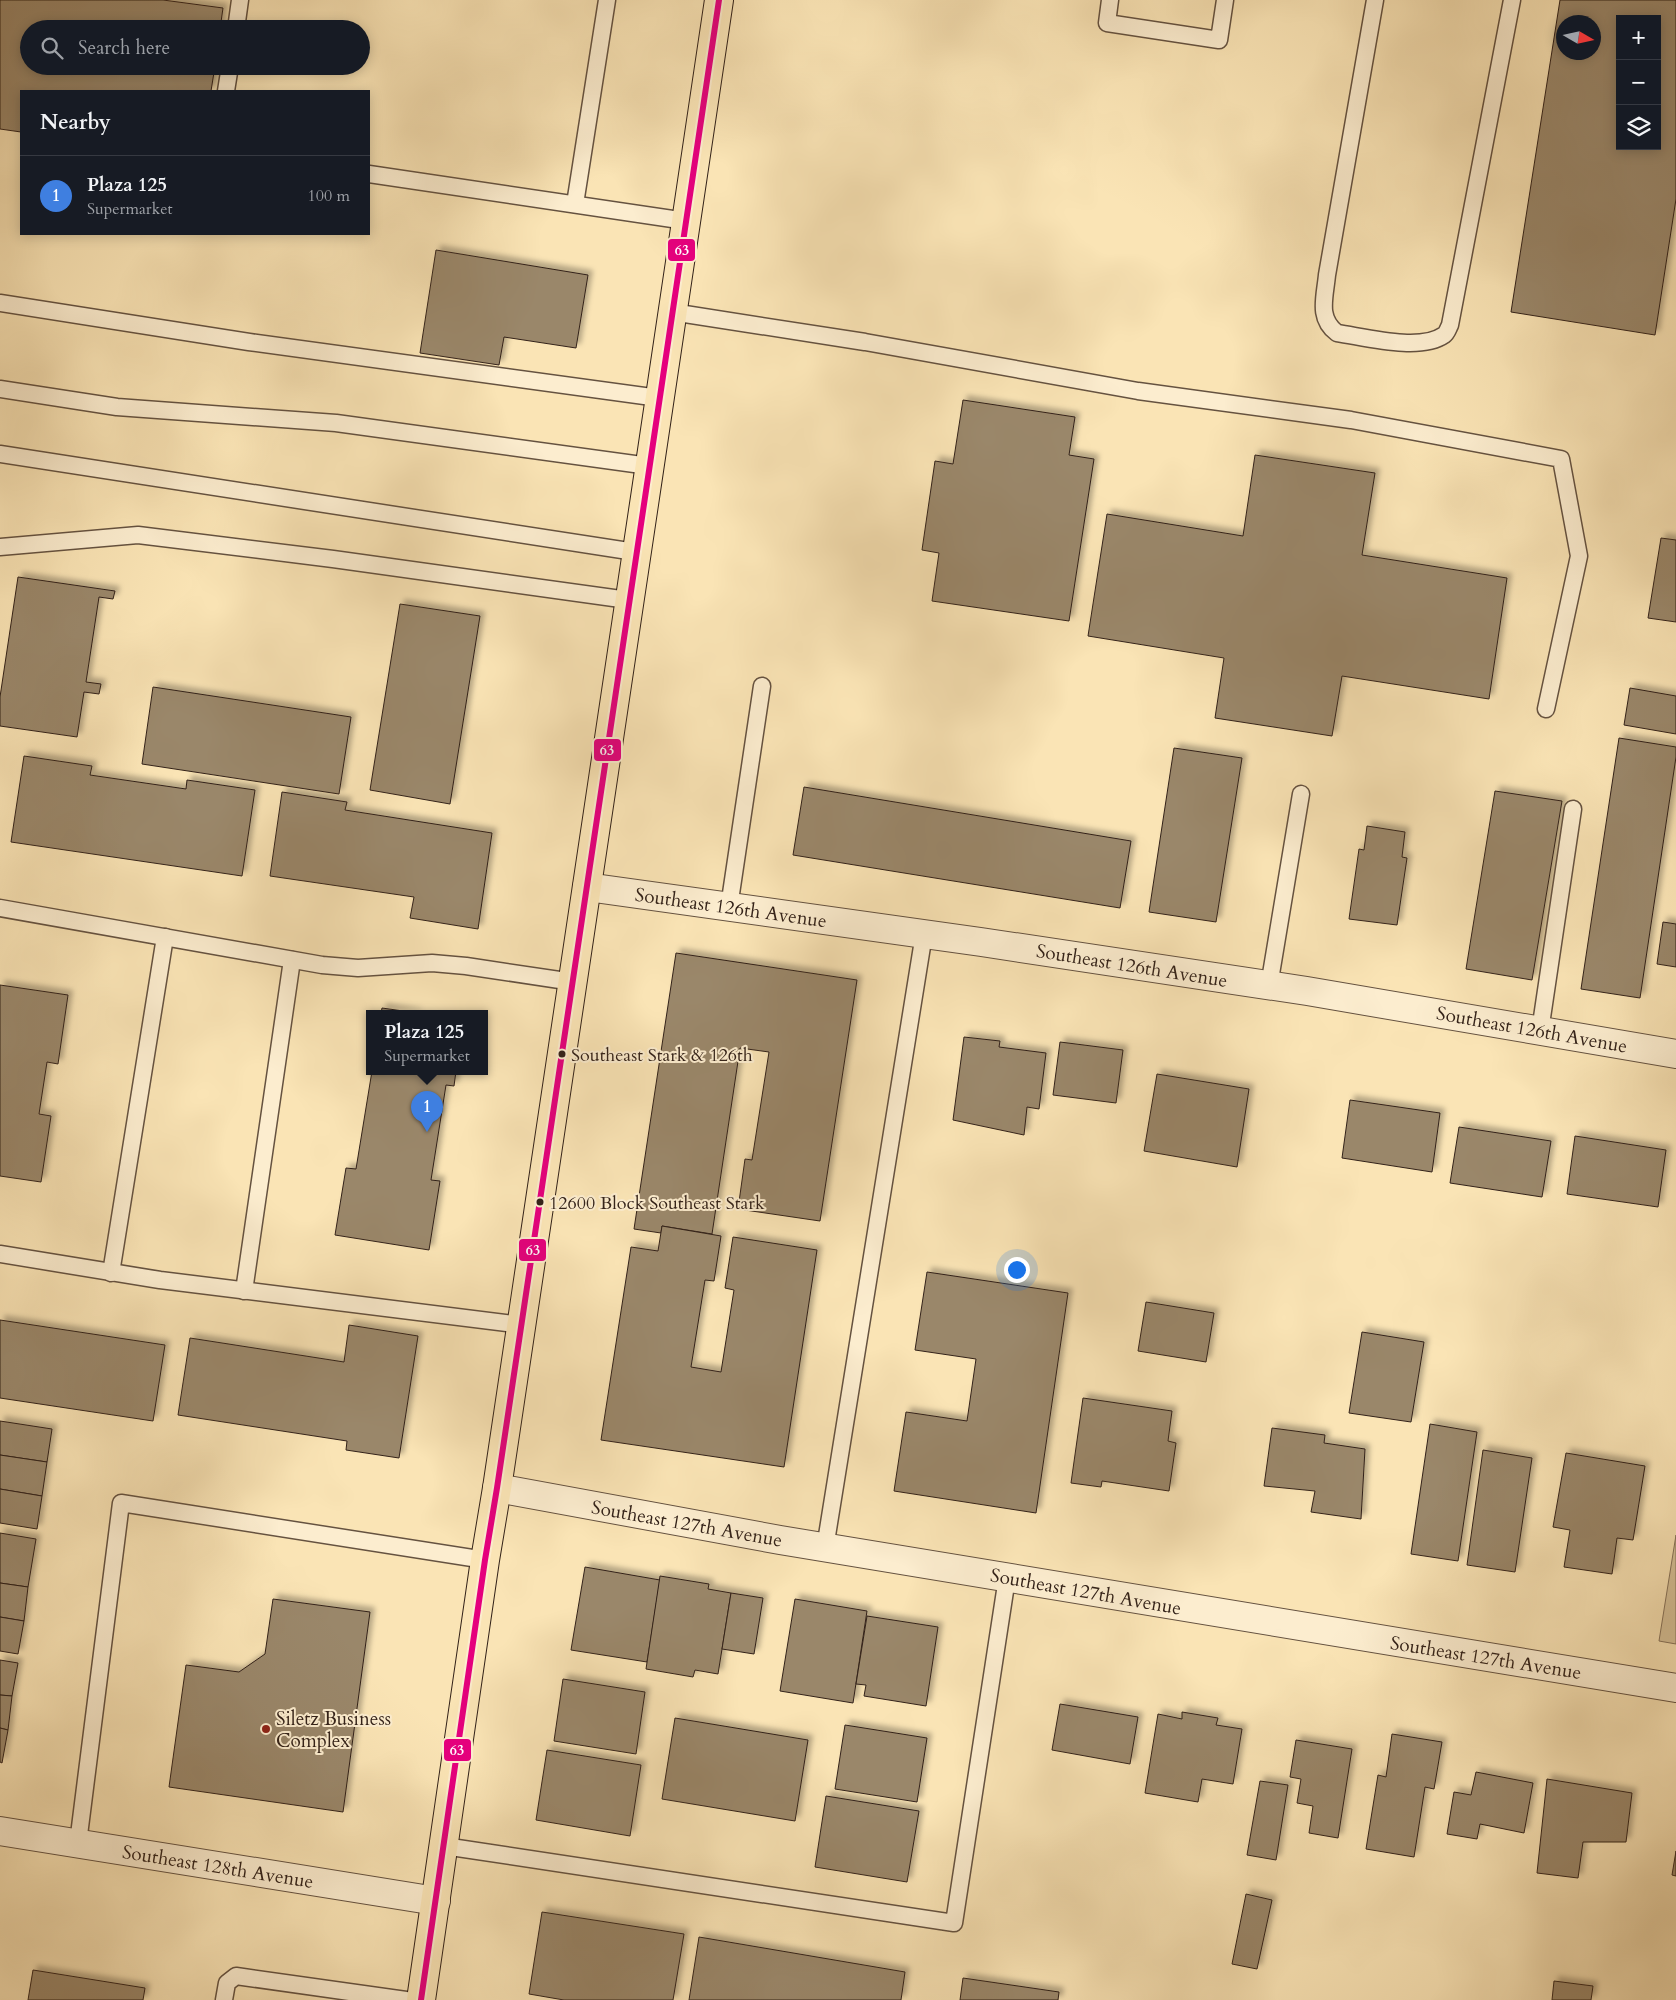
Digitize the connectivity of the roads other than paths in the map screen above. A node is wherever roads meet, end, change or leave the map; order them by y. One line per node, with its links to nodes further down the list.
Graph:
1 (240, 0): 8 (lane)
2 (607, 0): 12 (lane)
3 (719, 0): 13 (main road)
4 (1110, 0): 5 (lane)
5 (1225, 0)
6 (1375, 0): 7 (lane)
7 (1512, 0)
8 (237, 20)
9 (229, 75): 10 (lane)
10 (226, 90)
11 (370, 174): 12 (lane)
12 (575, 204): 13 (lane)
13 (686, 220): 15 (main road)
14 (0, 303): 17 (lane)
15 (672, 312): 17 (main road); 24 (lane)
16 (0, 389): 19 (lane)
17 (659, 398): 19 (main road)
18 (0, 454): 21 (lane)
19 (649, 466): 21 (main road)
20 (0, 547): 22 (lane)
21 (635, 552): 22 (main road)
22 (628, 600): 27 (main road)
23 (762, 686): 28 (lane)
24 (1546, 709)
25 (1301, 794): 34 (lane)
26 (1573, 809): 35 (lane)
27 (587, 887): 28 (street, Southeast 126th Avenue); 33 (main road)
28 (729, 907): 30 (street, Southeast 126th Avenue)
29 (0, 908): 31 (lane)
30 (924, 934): 34 (street, Southeast 126th Avenue); 42 (lane)
31 (165, 937): 32 (lane); 38 (lane)
32 (292, 960): 33 (lane); 39 (lane)
33 (573, 982): 40 (main road)
34 (1269, 986): 35 (street, Southeast 126th Avenue)
35 (1540, 1031): 36 (street, Southeast 126th Avenue)
36 (1676, 1054)
37 (0, 1254): 38 (lane)
38 (111, 1273): 39 (lane)
39 (244, 1291): 40 (lane)
40 (522, 1325): 41 (main road)
41 (497, 1488): 42 (street, Southeast 127th Avenue); 43 (main road)
42 (825, 1548): 44 (street, Southeast 127th Avenue)
43 (484, 1560): 47 (lane); 48 (main road)
44 (1007, 1578): 45 (street, Southeast 127th Avenue); 48 (lane)
45 (1676, 1688)
46 (0, 1831): 47 (street, Southeast 128th Avenue)
47 (78, 1843): 49 (street, Southeast 128th Avenue)
48 (444, 1846): 49 (main road)
49 (436, 1902): 52 (main road)
50 (224, 2000): 51 (lane)
51 (406, 2000)
52 (421, 2000)

